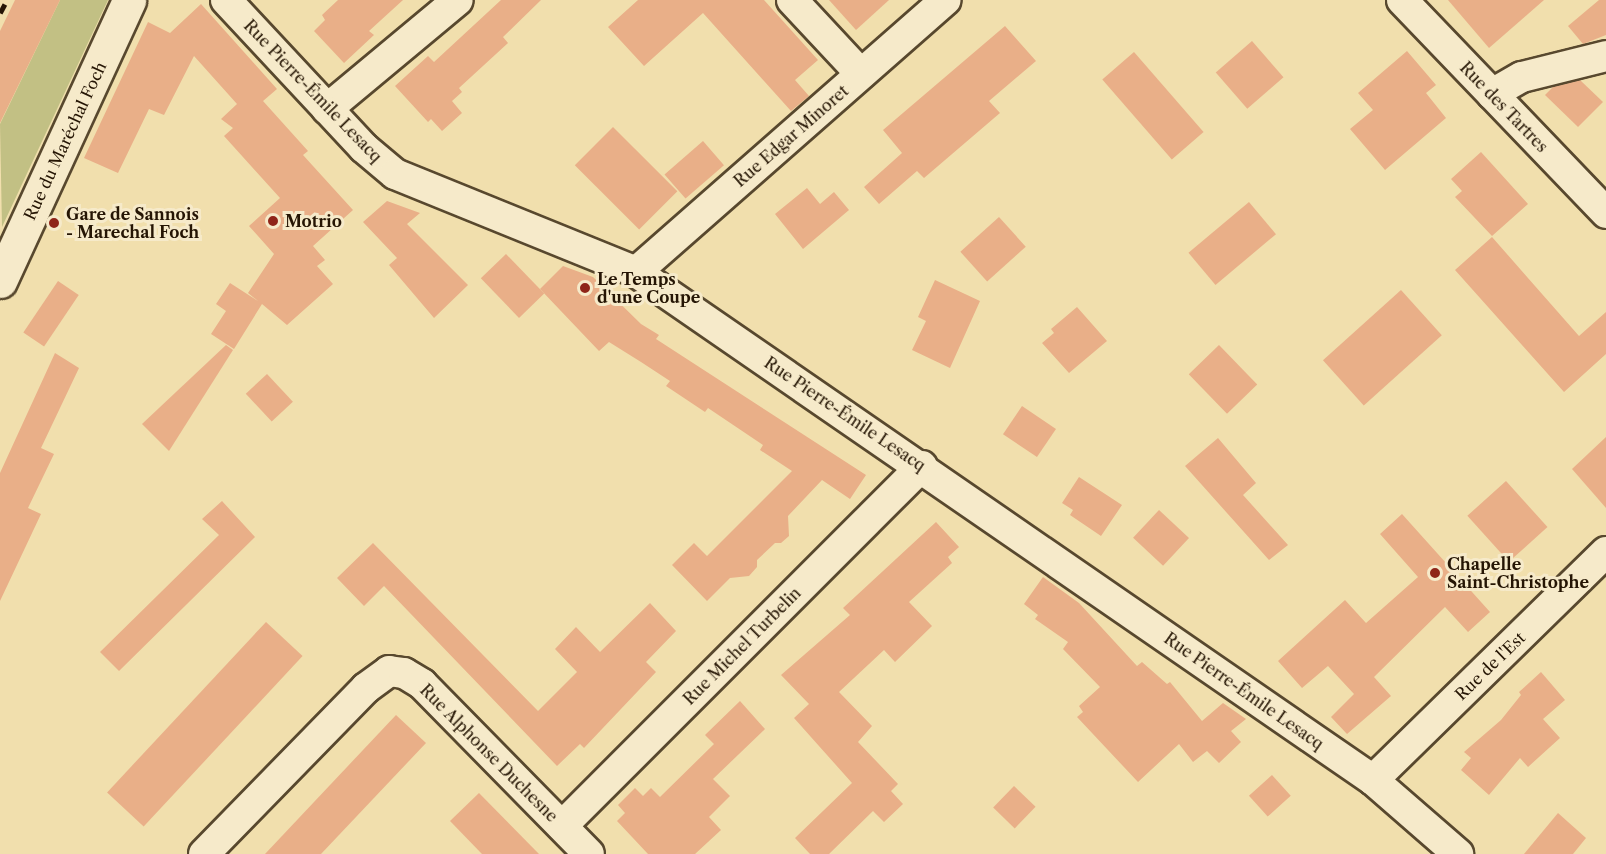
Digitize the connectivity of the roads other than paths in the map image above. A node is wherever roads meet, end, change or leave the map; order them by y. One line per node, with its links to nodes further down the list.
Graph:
1 (129, 0): 13 (street, Rue du Maréchal Foch)
2 (226, 0): 10 (street, Rue Pierre-Émile Lesacq)
3 (458, 0): 10 (street)
4 (792, 0): 8 (street)
5 (946, 0): 8 (street, Rue Edgar Minoret)
6 (1402, 0): 9 (street, Rue des Tartres)
7 (1606, 56): 9 (street)
8 (861, 74): 12 (street, Rue Edgar Minoret)
9 (1492, 94): 11 (street, Rue des Tartres)
10 (327, 109): 12 (street, Rue Pierre-Émile Lesacq)
11 (1606, 213)
12 (636, 272): 14 (street, Rue Pierre-Émile Lesacq)
13 (0, 281)
14 (922, 466): 16 (street, Rue Pierre-Émile Lesacq); 17 (street, Rue Michel Turbelin)
15 (1606, 552): 16 (street, Rue de l'Est)
16 (1373, 780): 20 (street, Rue Pierre-Émile Lesacq)
17 (562, 826): 18 (street, Rue Alphonse Duchesne); 19 (street, Rue Alphonse Duchesne)
18 (204, 854)
19 (589, 854)
20 (1458, 854)

